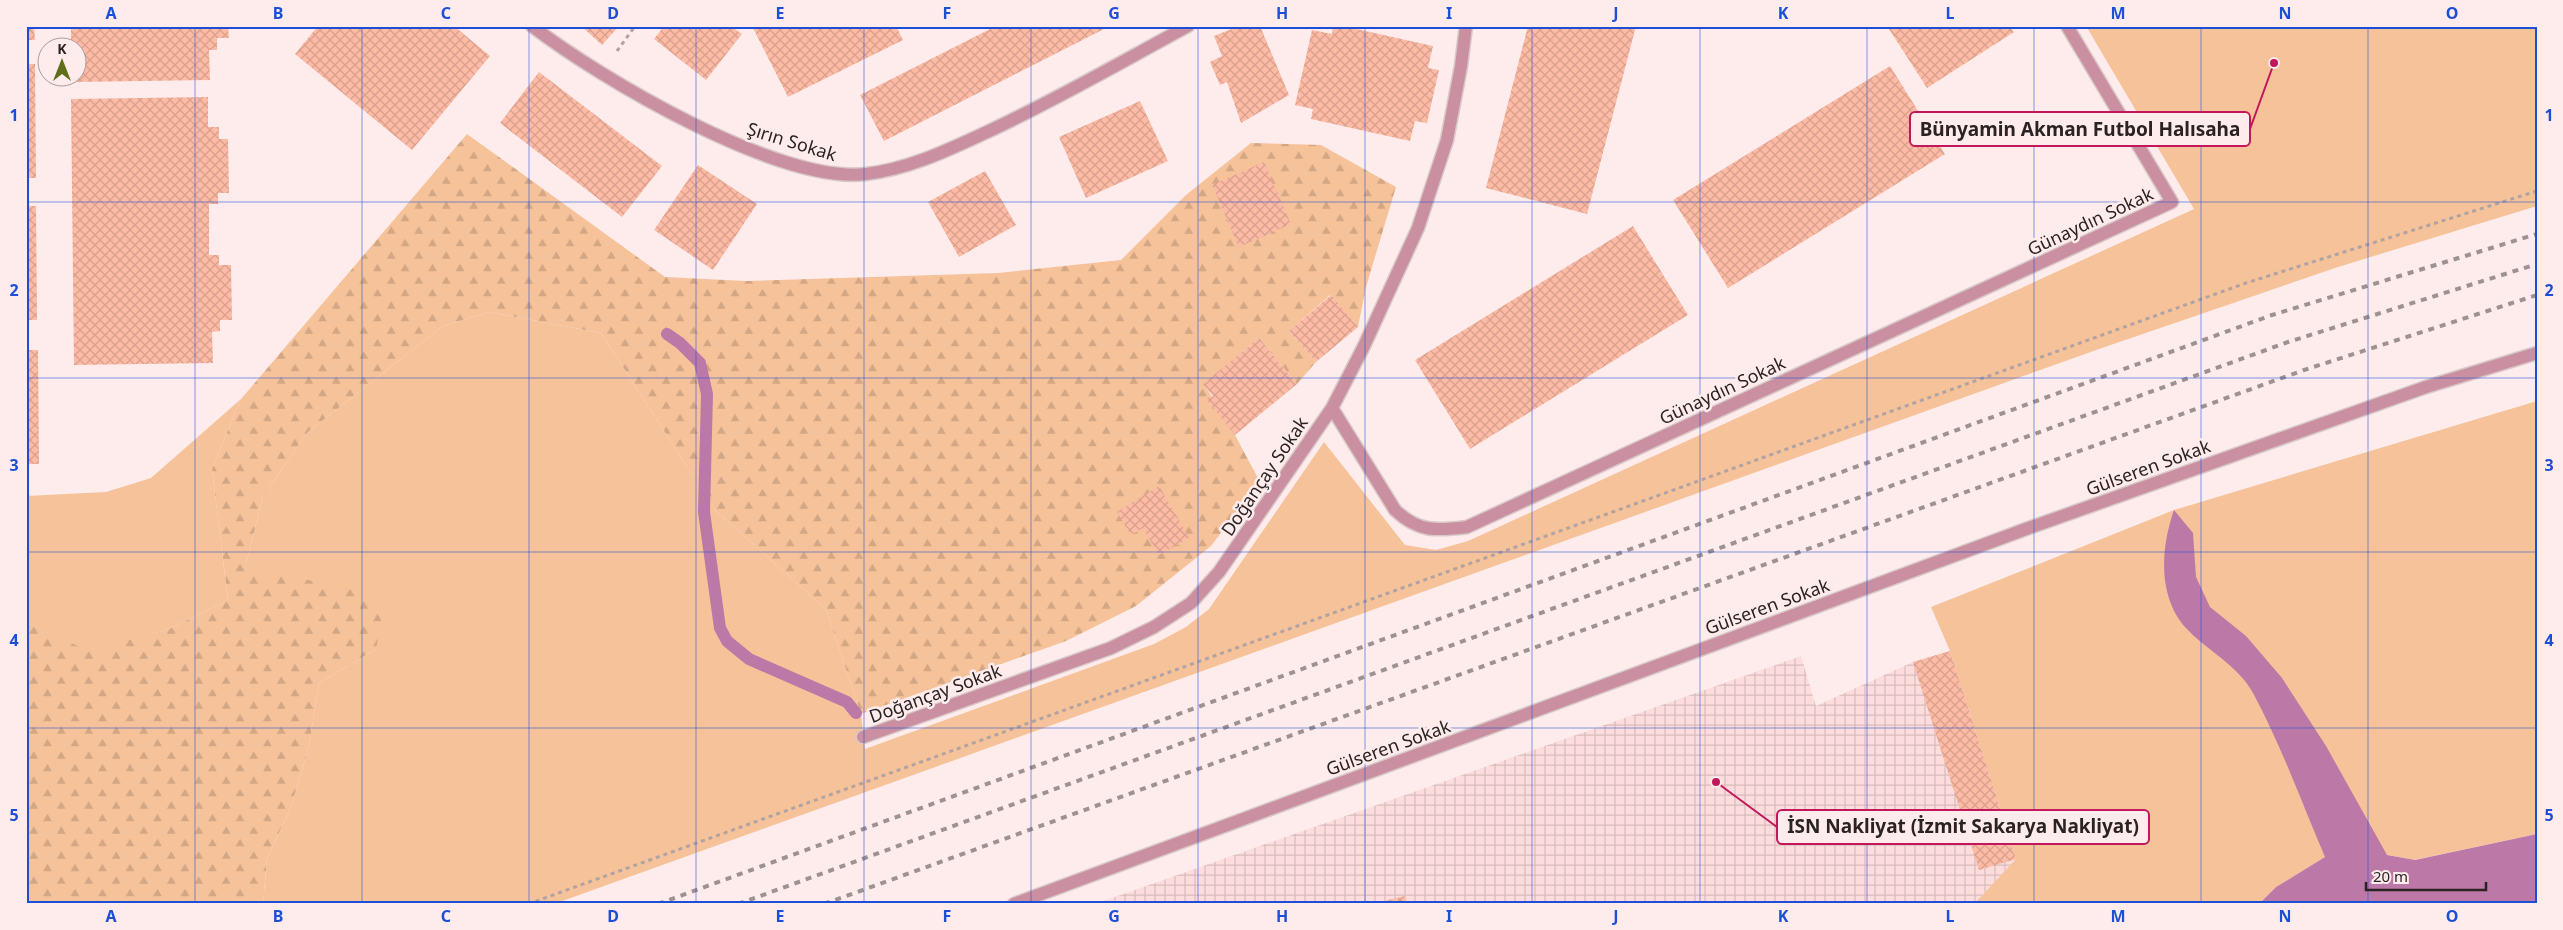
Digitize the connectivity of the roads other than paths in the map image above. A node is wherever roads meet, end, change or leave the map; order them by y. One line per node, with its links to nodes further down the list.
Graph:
1 (532, 26): 2 (street, Şırın Sokak)
2 (1188, 26)
3 (1466, 26): 6 (street, Doğançay Sokak)
4 (2067, 26): 6 (street, Günaydın Sokak)
5 (2537, 353): 8 (street, Gülseren Sokak)
6 (1332, 408): 7 (street, Doğançay Sokak)
7 (863, 736)
8 (1014, 904)

